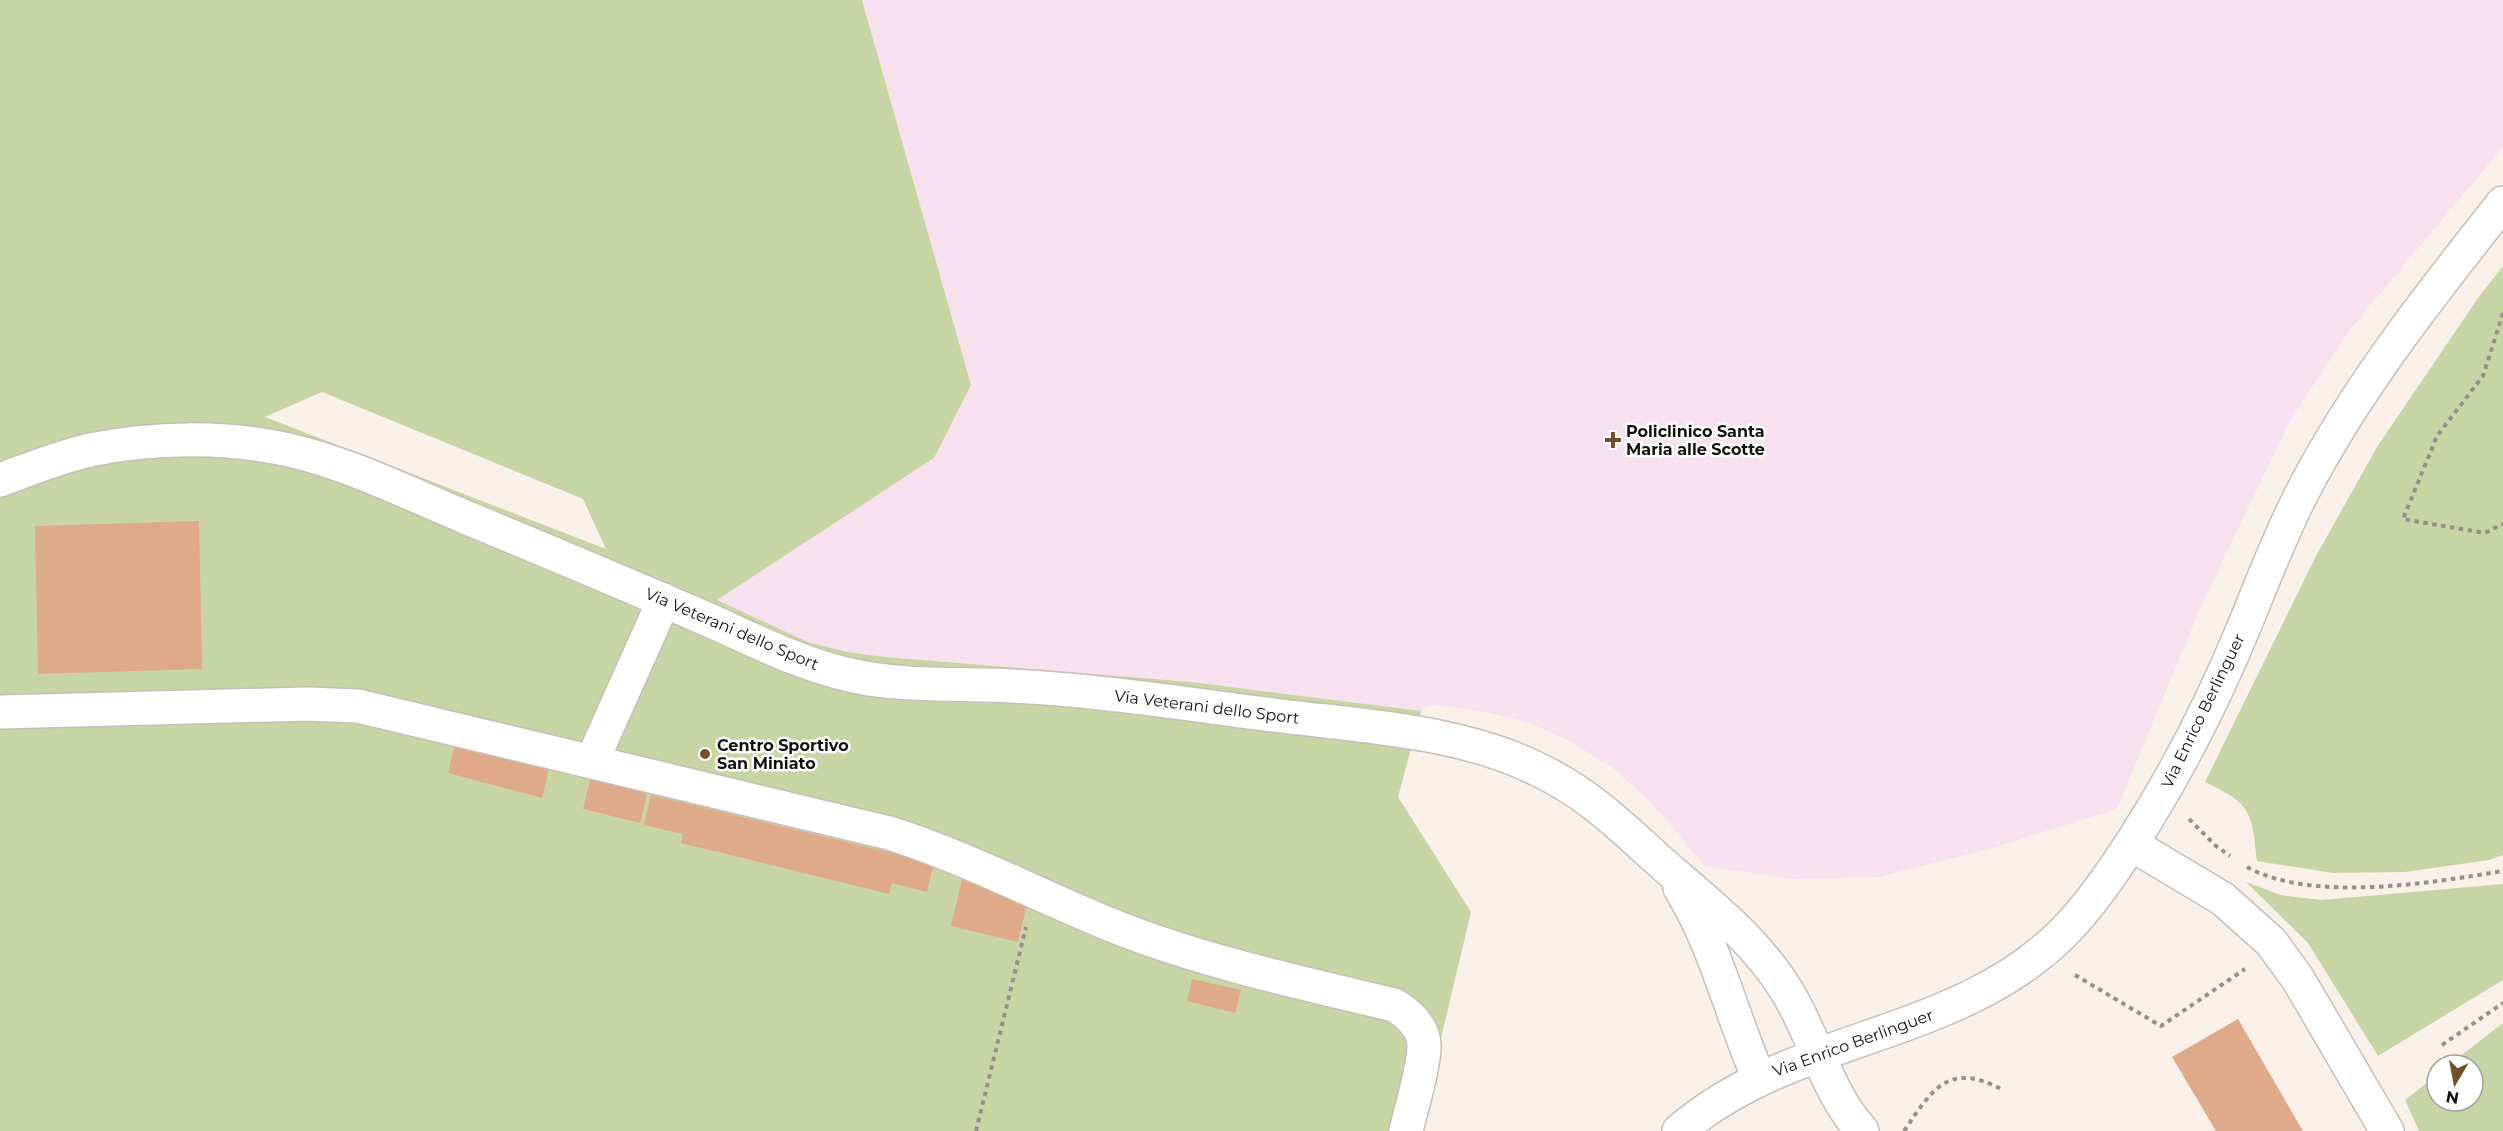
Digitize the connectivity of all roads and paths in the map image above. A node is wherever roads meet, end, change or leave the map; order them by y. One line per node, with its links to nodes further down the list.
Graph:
1 (2503, 203): 8 (street, Via Enrico Berlinguer)
2 (2503, 313): 4 (path)
3 (0, 480): 5 (street, Via Veterani dello Sport)
4 (2503, 524)
5 (664, 600): 7 (street); 12 (street, Via Veterani dello Sport)
6 (0, 712): 7 (street)
7 (592, 760): 14 (street)
8 (2167, 788): 9 (street, Via Enrico Berlinguer); 10 (path)
9 (2131, 844): 19 (street, Via Enrico Berlinguer); 27 (street)
10 (2234, 859)
11 (2240, 863): 13 (path)
12 (1669, 869): 19 (street, Via Veterani dello Sport); 20 (street, Via Veterani dello Sport)
13 (2503, 872)
14 (1035, 892): 22 (path); 23 (street)
15 (2248, 967): 16 (path)
16 (2075, 975)
17 (2503, 1003): 18 (path)
18 (2442, 1045)
19 (1816, 1054): 20 (street, Via Enrico Berlinguer); 25 (street, Via Veterani dello Sport)
20 (1759, 1078): 24 (street, Via Enrico Berlinguer)
21 (2003, 1090): 26 (path)
22 (976, 1131)
23 (1406, 1131)
24 (1678, 1131)
25 (1862, 1131)
26 (1904, 1131)
27 (2386, 1131)

